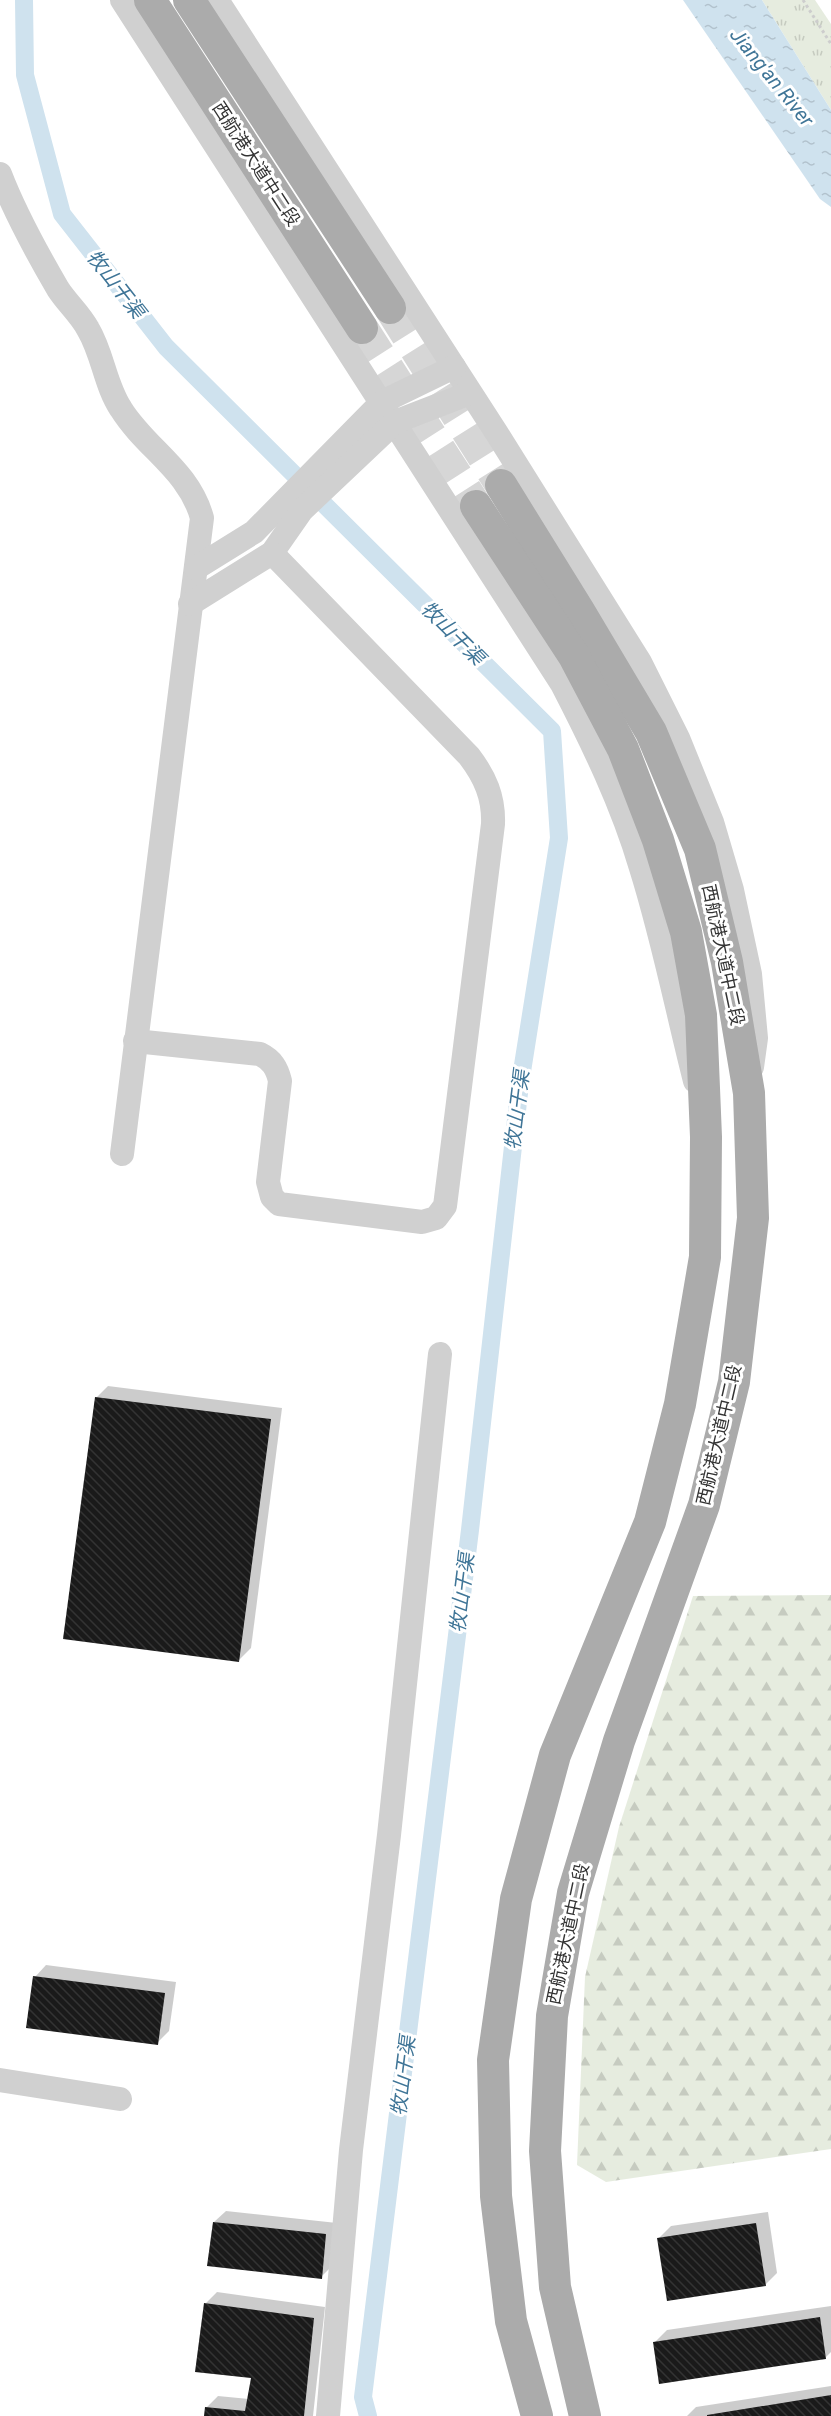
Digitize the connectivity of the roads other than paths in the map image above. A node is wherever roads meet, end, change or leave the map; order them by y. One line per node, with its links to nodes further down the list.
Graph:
1 (122, 0): 10 (street)
2 (150, 0): 7 (main road, 西航港大道中二段)
3 (189, 0): 6 (main road, 西航港大道中二段)
4 (217, 0): 8 (street)
5 (0, 174): 17 (street)
6 (390, 308)
7 (362, 328)
8 (454, 367): 9 (street); 10 (street)
9 (470, 393): 11 (street); 20 (street)
10 (382, 402): 11 (street); 12 (street)
11 (395, 422): 12 (street); 21 (street)
12 (332, 468): 14 (street)
13 (501, 485): 20 (main road, 西航港大道中二段)
14 (295, 503): 16 (street); 17 (street)
15 (476, 506): 21 (main road, 西航港大道中二段)
16 (272, 553): 18 (street); 19 (street)
17 (196, 568): 18 (street)
18 (190, 604): 19 (street)
19 (135, 1041): 22 (street)
20 (749, 1093): 28 (main road, 西航港大道中二段)
21 (705, 1122): 27 (main road, 西航港大道中二段)
22 (122, 1154)
23 (440, 1354): 26 (street)
24 (0, 2079): 25 (street)
25 (120, 2099)
26 (328, 2416)
27 (537, 2416)
28 (585, 2416)

